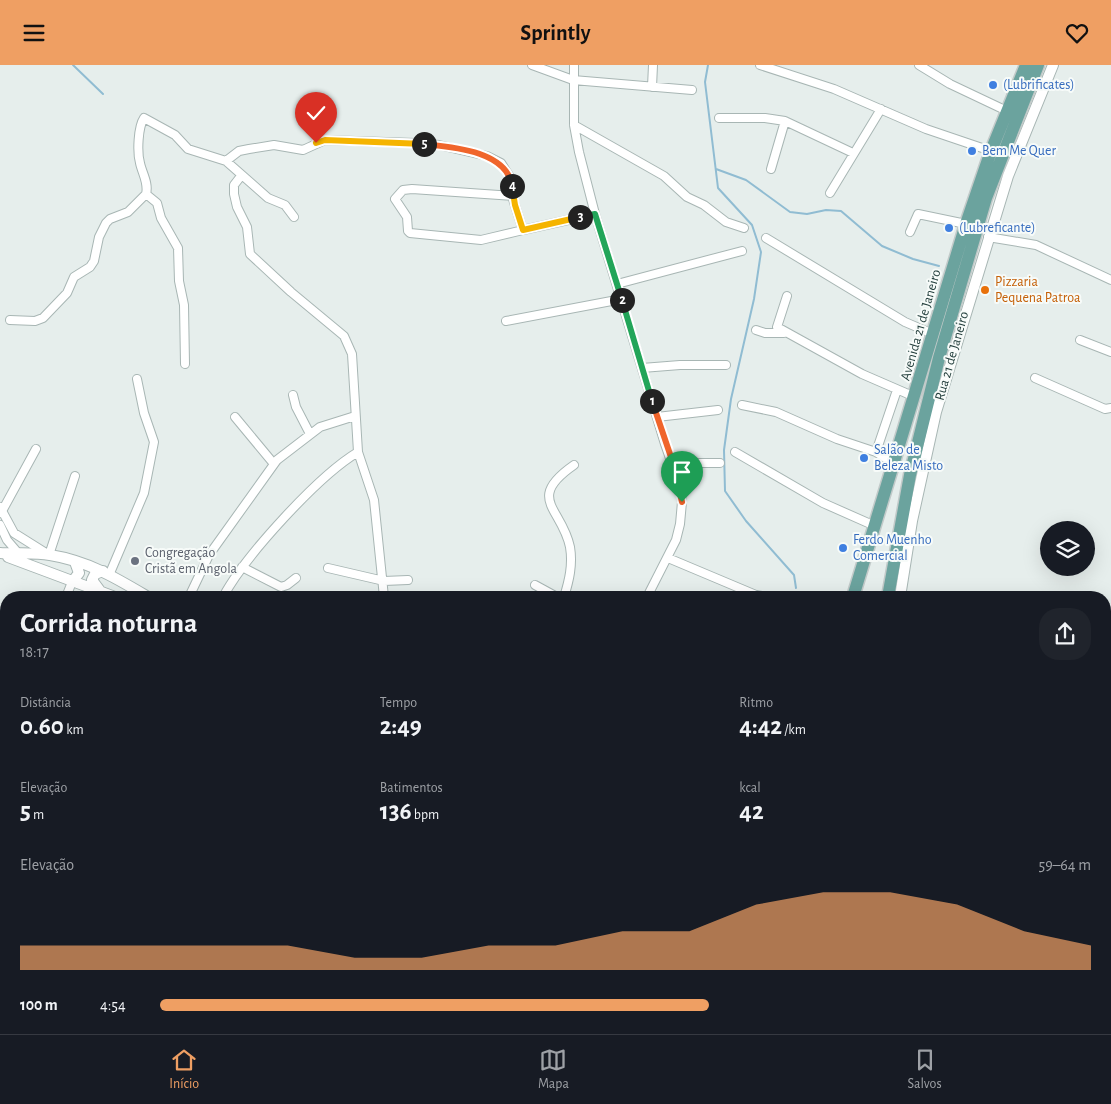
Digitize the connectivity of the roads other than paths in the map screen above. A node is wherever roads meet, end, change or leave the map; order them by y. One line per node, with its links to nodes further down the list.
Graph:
1 (532, 65): 9 (street)
2 (574, 65): 9 (street)
3 (653, 65): 10 (street)
4 (760, 65): 12 (street)
5 (1026, 65): 13 (main road, Avenida 21 de Janeiro)
6 (1038, 65): 99 (main road, Avenida 21 de Janeiro)
7 (1053, 65): 31 (street, Rua 21 de Janeiro)
8 (922, 66): 13 (street)
9 (573, 80): 10 (street); 16 (street)
10 (652, 87): 11 (street)
11 (692, 90)
12 (881, 109): 17 (street); 18 (street)
13 (1007, 111): 17 (main road, Avenida 21 de Janeiro)
14 (719, 119): 15 (street)
15 (784, 121): 18 (street); 20 (street)
16 (574, 125): 25 (street); 28 (street)
17 (991, 151): 27 (main road, Avenida 21 de Janeiro)
18 (853, 153): 22 (street)
19 (226, 161): 21 (street); 23 (street); 24 (street)
20 (771, 169)
21 (242, 176): 26 (street); 56 (street)
22 (830, 193)
23 (146, 194): 38 (street); 45 (street)
24 (512, 196): 29 (street); 29 (street)
25 (595, 214): 29 (street); 35 (street)
26 (294, 217)
27 (966, 224): 30 (street); 42 (main road, Avenida 21 de Janeiro)
28 (744, 228)
29 (523, 230)
30 (910, 232)
31 (988, 237): 34 (street); 100 (street, Rua 21 de Janeiro)
32 (766, 238): 42 (street)
33 (742, 251): 35 (street)
34 (1111, 280)
35 (617, 284): 37 (street)
36 (787, 296): 41 (street)
37 (622, 299): 39 (street); 47 (street)
38 (10, 320)
39 (506, 321)
40 (756, 330): 41 (street)
41 (784, 333): 50 (street)
42 (933, 335): 52 (main road, Avenida 21 de Janeiro)
43 (1080, 340): 44 (street)
44 (1111, 352)
45 (186, 364)
46 (726, 365): 47 (street)
47 (642, 368): 58 (street)
48 (1036, 378): 54 (street)
49 (137, 379): 81 (street)
50 (897, 390): 52 (street); 63 (street)
51 (293, 395): 59 (street)
52 (915, 397): 67 (main road, Avenida 21 de Janeiro)
53 (742, 405): 63 (street)
54 (1111, 408)
55 (718, 410): 58 (street)
56 (354, 416): 59 (street); 61 (street)
57 (235, 417): 66 (street)
58 (657, 417): 64 (street)
59 (310, 433): 66 (street)
60 (36, 449): 70 (street)
61 (358, 452): 79 (street); 84 (street)
62 (736, 452): 72 (street)
63 (876, 452): 67 (street)
64 (673, 463): 65 (street); 76 (street)
65 (720, 463)
66 (274, 464): 91 (street)
67 (895, 464): 72 (main road, Avenida 21 de Janeiro)
68 (574, 465): 95 (street)
69 (75, 476): 75 (street)
70 (0, 511): 75 (street)
71 (0, 525): 74 (street)
72 (874, 526): 98 (main road, Avenida 21 de Janeiro)
73 (0, 554): 74 (street); 78 (street)
74 (20, 555): 75 (street); 78 (street)
75 (48, 555): 77 (street)
76 (668, 558): 96 (street); 97 (street)
77 (75, 561): 81 (street); 85 (street)
78 (33, 567): 85 (street)
79 (242, 567): 82 (street); 92 (street)
80 (328, 568): 84 (street)
81 (106, 572): 89 (street); 90 (street)
82 (296, 578)
83 (408, 580): 84 (street)
84 (384, 581): 93 (street)
85 (72, 582): 87 (street); 88 (street)
86 (535, 585): 94 (street)
87 (68, 591)
88 (97, 591)
89 (100, 591)
90 (138, 591)
91 (192, 591)
92 (227, 591)
93 (384, 591)
94 (546, 591)
95 (565, 591)
96 (650, 591)
97 (746, 591)
98 (855, 591)
99 (889, 591)
100 (901, 591)

